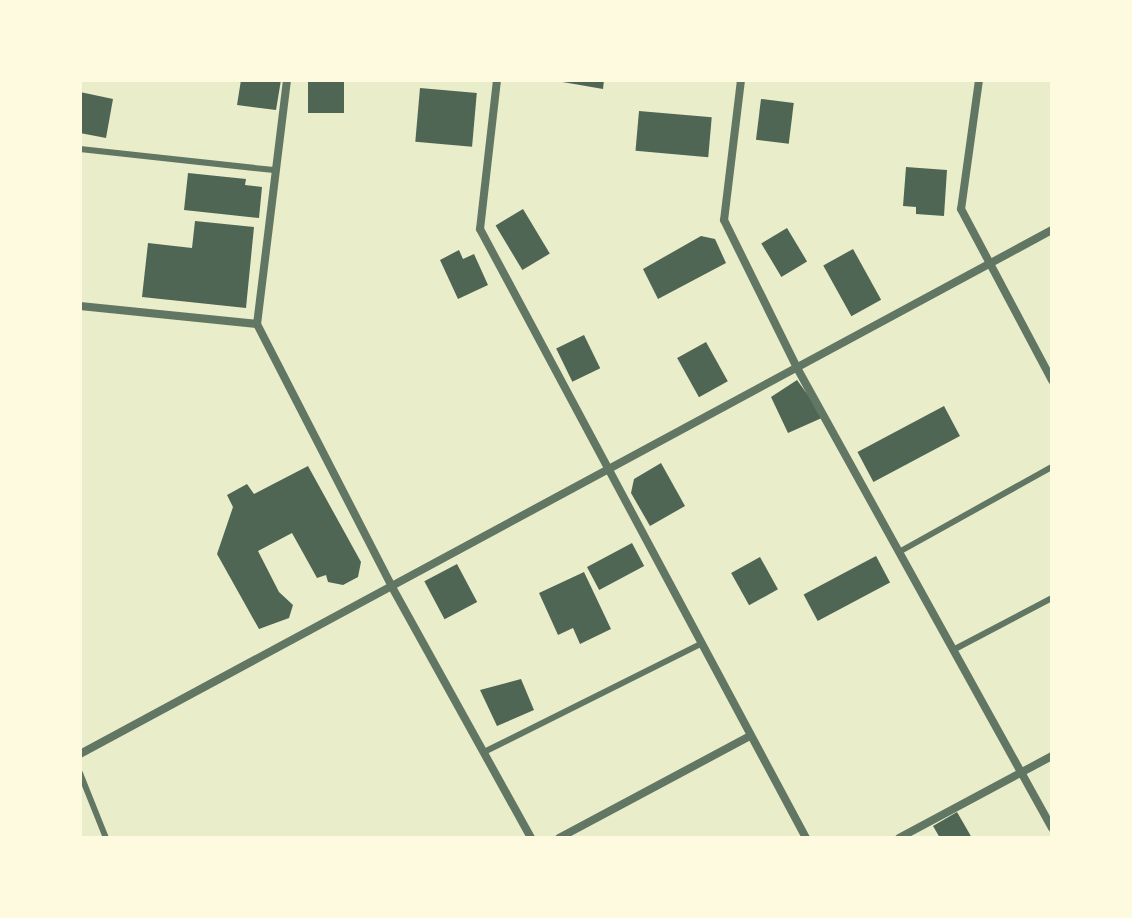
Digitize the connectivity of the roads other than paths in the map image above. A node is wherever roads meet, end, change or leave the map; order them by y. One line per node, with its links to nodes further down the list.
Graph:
1 (287, 80): 6 (street)
2 (497, 80): 14 (street)
3 (741, 80): 11 (street)
4 (979, 80): 8 (street)
5 (80, 149): 6 (lane)
6 (274, 170): 10 (street)
7 (1052, 230): 8 (street)
8 (990, 265): 11 (street); 12 (street)
9 (80, 306): 10 (street)
10 (257, 324): 16 (street)
11 (796, 366): 14 (street); 15 (street)
12 (1052, 380)
13 (1052, 467): 15 (lane)
14 (606, 471): 16 (street); 18 (street)
15 (899, 552): 19 (street)
16 (392, 587): 21 (street); 22 (street)
17 (1052, 598): 19 (lane)
18 (699, 645): 20 (street); 21 (lane)
19 (953, 650): 25 (street)
20 (750, 736): 29 (street); 30 (street)
21 (484, 752): 28 (street)
22 (80, 754)
23 (1052, 756): 25 (street)
24 (80, 773): 27 (lane)
25 (1021, 773): 26 (street); 31 (street)
26 (1052, 828)
27 (106, 838)
28 (531, 838)
29 (559, 838)
30 (806, 838)
31 (899, 838)

